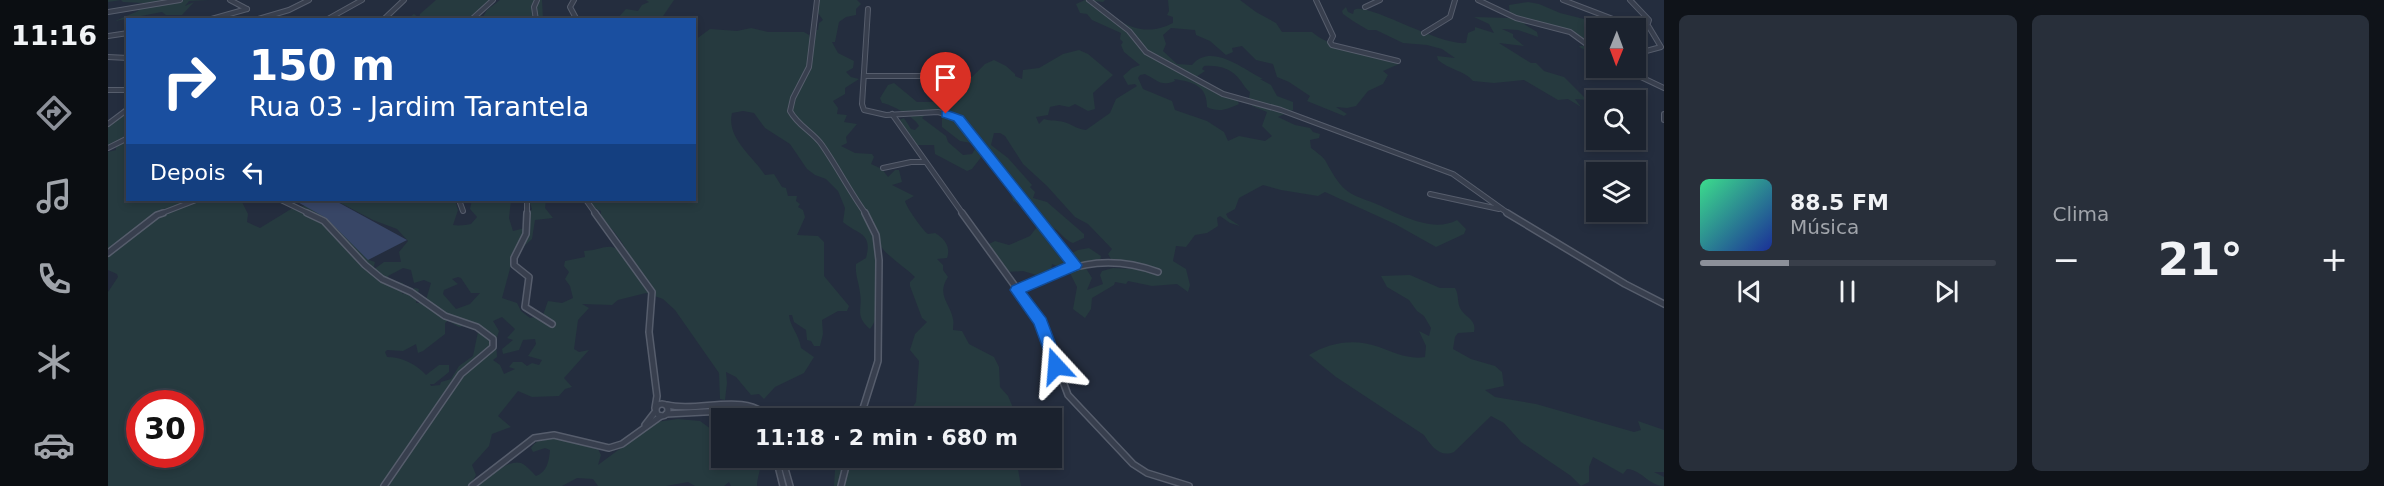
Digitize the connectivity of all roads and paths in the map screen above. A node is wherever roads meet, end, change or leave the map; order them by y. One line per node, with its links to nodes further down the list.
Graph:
1 (180, 0): 19 (street)
2 (230, 0): 20 (street)
3 (309, 0): 21 (street)
4 (362, 0): 22 (street)
5 (404, 0): 23 (street)
6 (493, 0): 24 (street)
7 (537, 0): 25 (street)
8 (574, 0): 26 (street)
9 (817, 0): 69 (street)
10 (1089, 0): 58 (street)
11 (1316, 0): 36 (street)
12 (1380, 0): 17 (street)
13 (1455, 0): 29 (street)
14 (1478, 0): 31 (street)
15 (1563, 0): 27 (street)
16 (1630, 0): 27 (street)
17 (1365, 7)
18 (868, 9): 37 (street)
19 (108, 12)
20 (215, 18)
21 (262, 18)
22 (330, 18)
23 (385, 18)
24 (473, 18)
25 (536, 18)
26 (576, 18)
27 (1647, 26): 32 (street)
28 (126, 33): 30 (street)
29 (1424, 33)
30 (108, 36)
31 (1586, 44)
32 (1662, 45): 33 (street)
33 (1646, 51)
34 (108, 57): 35 (street)
35 (126, 57)
36 (1398, 61)
37 (864, 76): 38 (street); 44 (street)
38 (932, 76)
39 (1643, 78): 40 (street)
40 (1664, 88)
41 (108, 90): 42 (street)
42 (126, 90)
43 (126, 110): 47 (street)
44 (892, 114): 50 (street); 61 (street)
45 (1664, 114): 46 (street)
46 (1664, 120)
47 (108, 124)
48 (126, 139): 49 (street)
49 (108, 148)
50 (925, 162): 51 (street); 63 (street)
51 (883, 168)
52 (1430, 194): 58 (street)
53 (193, 201): 60 (street)
54 (283, 201): 77 (street)
55 (459, 201): 59 (street)
56 (528, 201): 65 (street)
57 (587, 201): 66 (street)
58 (1502, 209): 64 (street)
59 (463, 211)
60 (108, 254)
61 (1075, 265): 62 (street); 63 (street)
62 (1158, 272)
63 (1017, 290): 82 (street)
64 (1664, 304)
65 (552, 324)
66 (657, 396): 67 (street); 70 (street)
67 (666, 405): 68 (street); 70 (street); 72 (street)
68 (759, 408)
69 (864, 408)
70 (655, 410): 72 (street); 73 (street)
71 (711, 412): 72 (street)
72 (664, 415): 73 (street)
73 (643, 427): 78 (street)
74 (778, 468): 79 (street)
75 (785, 468): 80 (street)
76 (846, 468): 81 (street)
77 (384, 486)
78 (472, 486)
79 (783, 486)
80 (790, 486)
81 (841, 486)
82 (1189, 486)

